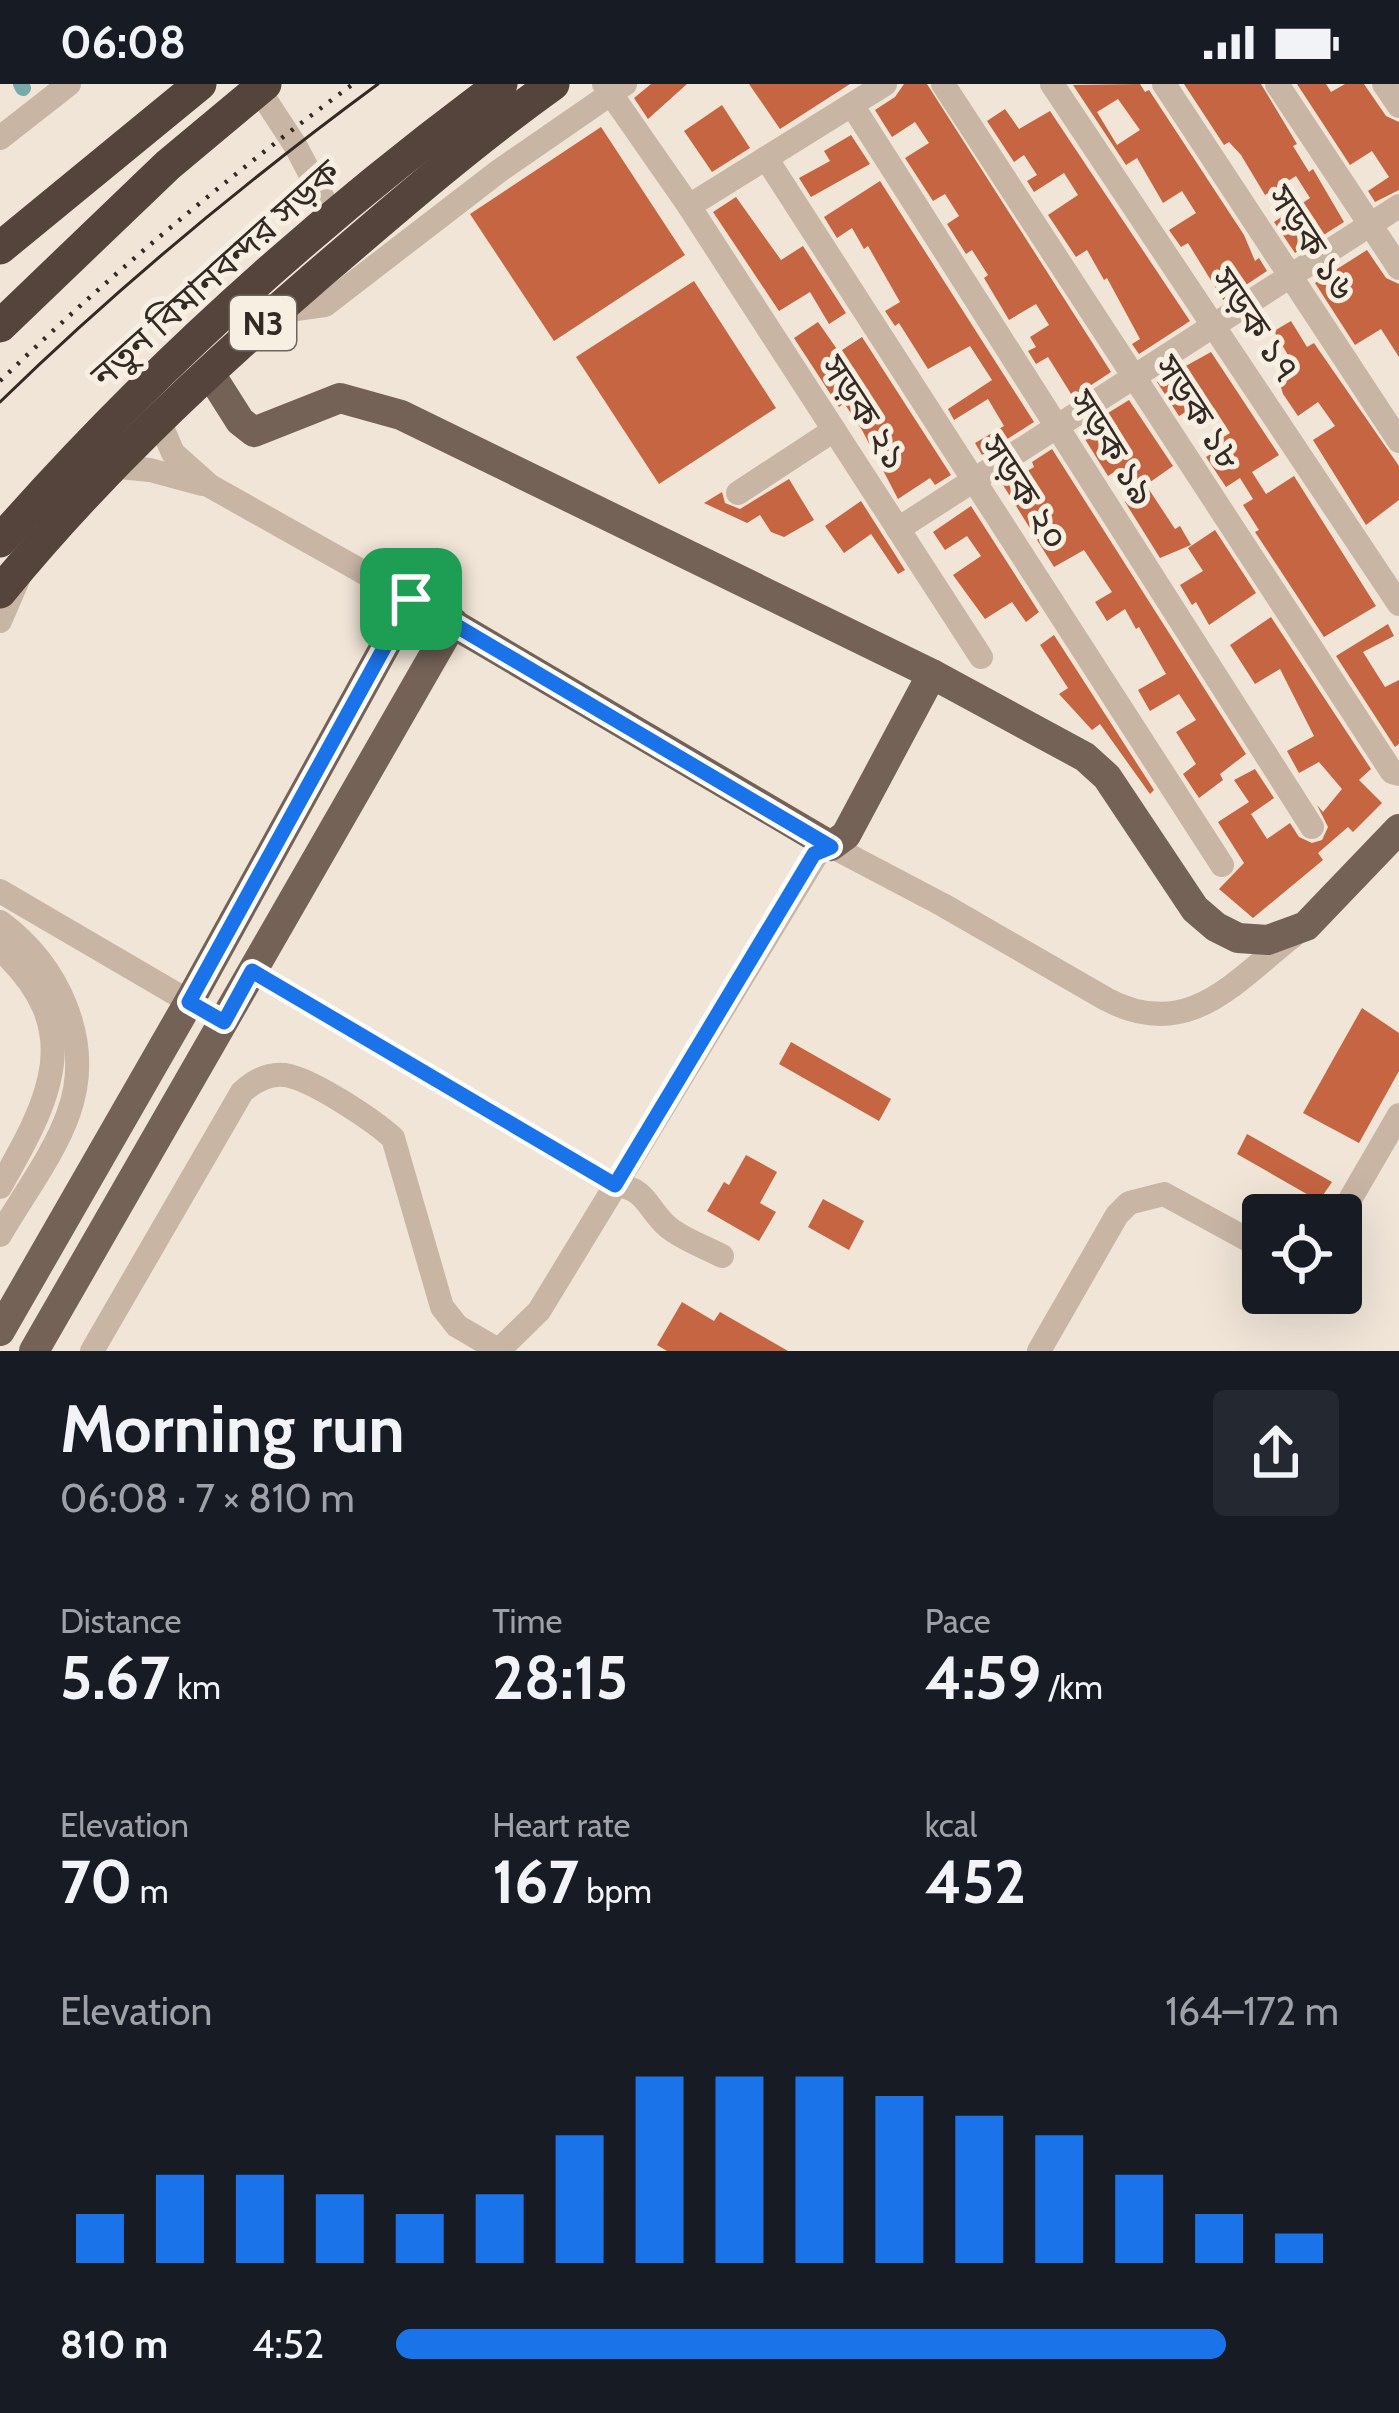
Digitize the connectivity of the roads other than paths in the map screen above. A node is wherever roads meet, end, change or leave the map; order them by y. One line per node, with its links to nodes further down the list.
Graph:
1 (69, 84): 16 (street)
2 (200, 84): 22 (highway)
3 (254, 84): 20 (street)
4 (265, 84): 26 (highway, bridge)
5 (501, 84): 20 (highway, নতুন বিমানবন্দর সড়ক / N3)
6 (553, 84): 25 (highway, নতুন বিমানবন্দর সড়ক / N3)
7 (885, 84): 14 (street)
8 (943, 84): 29 (street, সড়ক ১৮)
9 (1052, 84): 27 (street, সড়ক ১৭)
10 (1164, 84): 24 (street, সড়ক ১৬)
11 (1276, 84): 21 (street)
12 (1384, 84): 15 (street)
13 (613, 87): 18 (street, সড়ক ২১); 25 (street)
14 (852, 104): 17 (street); 31 (street, সড়ক ১৯)
15 (1399, 106)
16 (0, 138)
17 (766, 158): 18 (street); 35 (street, সড়ক ২০)
18 (689, 206): 32 (street, সড়ক ২১)
19 (1399, 206): 21 (street)
20 (334, 219): 39 (highway, নতুন বিমানবন্দর সড়ক / N3)
21 (1371, 224): 23 (street); 24 (street)
22 (0, 248)
23 (1399, 268)
24 (1292, 275): 27 (street); 33 (street, সড়ক ১৬)
25 (274, 312): 28 (highway, নতুন বিমানবন্দর সড়ক / N3)
26 (0, 326)
27 (1214, 326): 29 (street); 42 (street, সড়ক ১৭)
28 (208, 372): 30 (highway, নতুন বিমানবন্দর সড়ক / N3); 46 (main road)
29 (1133, 377): 31 (street); 47 (street, সড়ক ১৮)
30 (158, 418): 34 (highway, নতুন বিমানবন্দর সড়ক / N3); 36 (street)
31 (1057, 426): 35 (street); 48 (street, সড়ক ১৯)
32 (834, 430): 37 (street); 38 (street, সড়ক ২১)
33 (1399, 441)
34 (109, 466): 36 (street); 39 (highway, নতুন বিমানবন্দর সড়ক / N3)
35 (974, 480): 38 (street); 51 (street, সড়ক ২০)
36 (210, 486): 41 (street)
37 (738, 493)
38 (898, 529): 45 (street, সড়ক ২১)
39 (12, 552): 40 (highway, নতুন বিমানবন্দর সড়ক / N3); 43 (street)
40 (0, 592)
41 (411, 599): 44 (main road); 57 (main road)
42 (1399, 604)
43 (0, 622)
44 (453, 622): 50 (main road); 56 (main road)
45 (981, 657)
46 (932, 674): 50 (main road); 54 (main road)
47 (1399, 775)
48 (1312, 827)
49 (1399, 830): 54 (main road)
50 (831, 847): 54 (street); 60 (street)
51 (1222, 865)
52 (0, 891): 57 (street)
53 (0, 922): 63 (street)
54 (1306, 926)
55 (0, 950): 61 (street)
56 (252, 971): 58 (main road); 60 (street)
57 (189, 1002): 58 (street); 66 (main road)
58 (224, 1022): 67 (main road)
59 (1399, 1115): 62 (street)
60 (615, 1185): 65 (street); 69 (street)
61 (0, 1187)
62 (1353, 1194)
63 (0, 1234)
64 (1242, 1237): 70 (street)
65 (722, 1256)
66 (0, 1331)
67 (34, 1351)
68 (92, 1351): 69 (street)
69 (499, 1351)
70 (1039, 1351)

